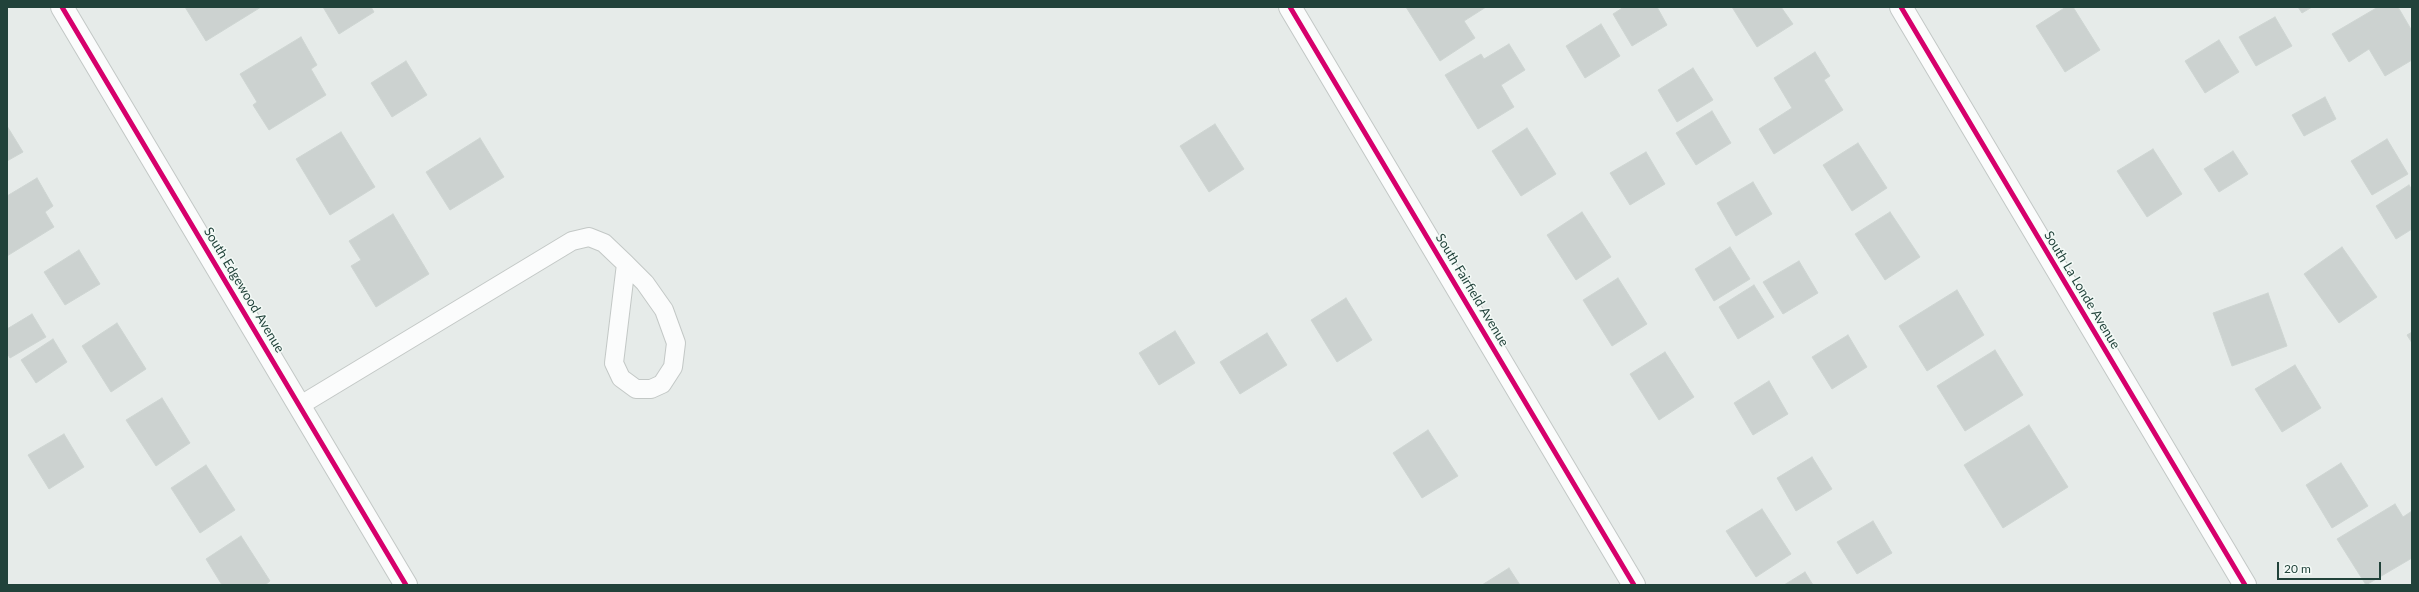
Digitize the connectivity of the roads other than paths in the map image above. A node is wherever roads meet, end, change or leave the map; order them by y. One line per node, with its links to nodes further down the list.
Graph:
1 (62, 7): 5 (street, South Edgewood Avenue)
2 (1290, 7): 7 (street, South Fairfield Avenue)
3 (1901, 7): 8 (street, South La Londe Avenue)
4 (626, 264): 4 (lane); 5 (lane)
5 (299, 406): 6 (street, South Edgewood Avenue)
6 (406, 585)
7 (1634, 585)
8 (2244, 585)

